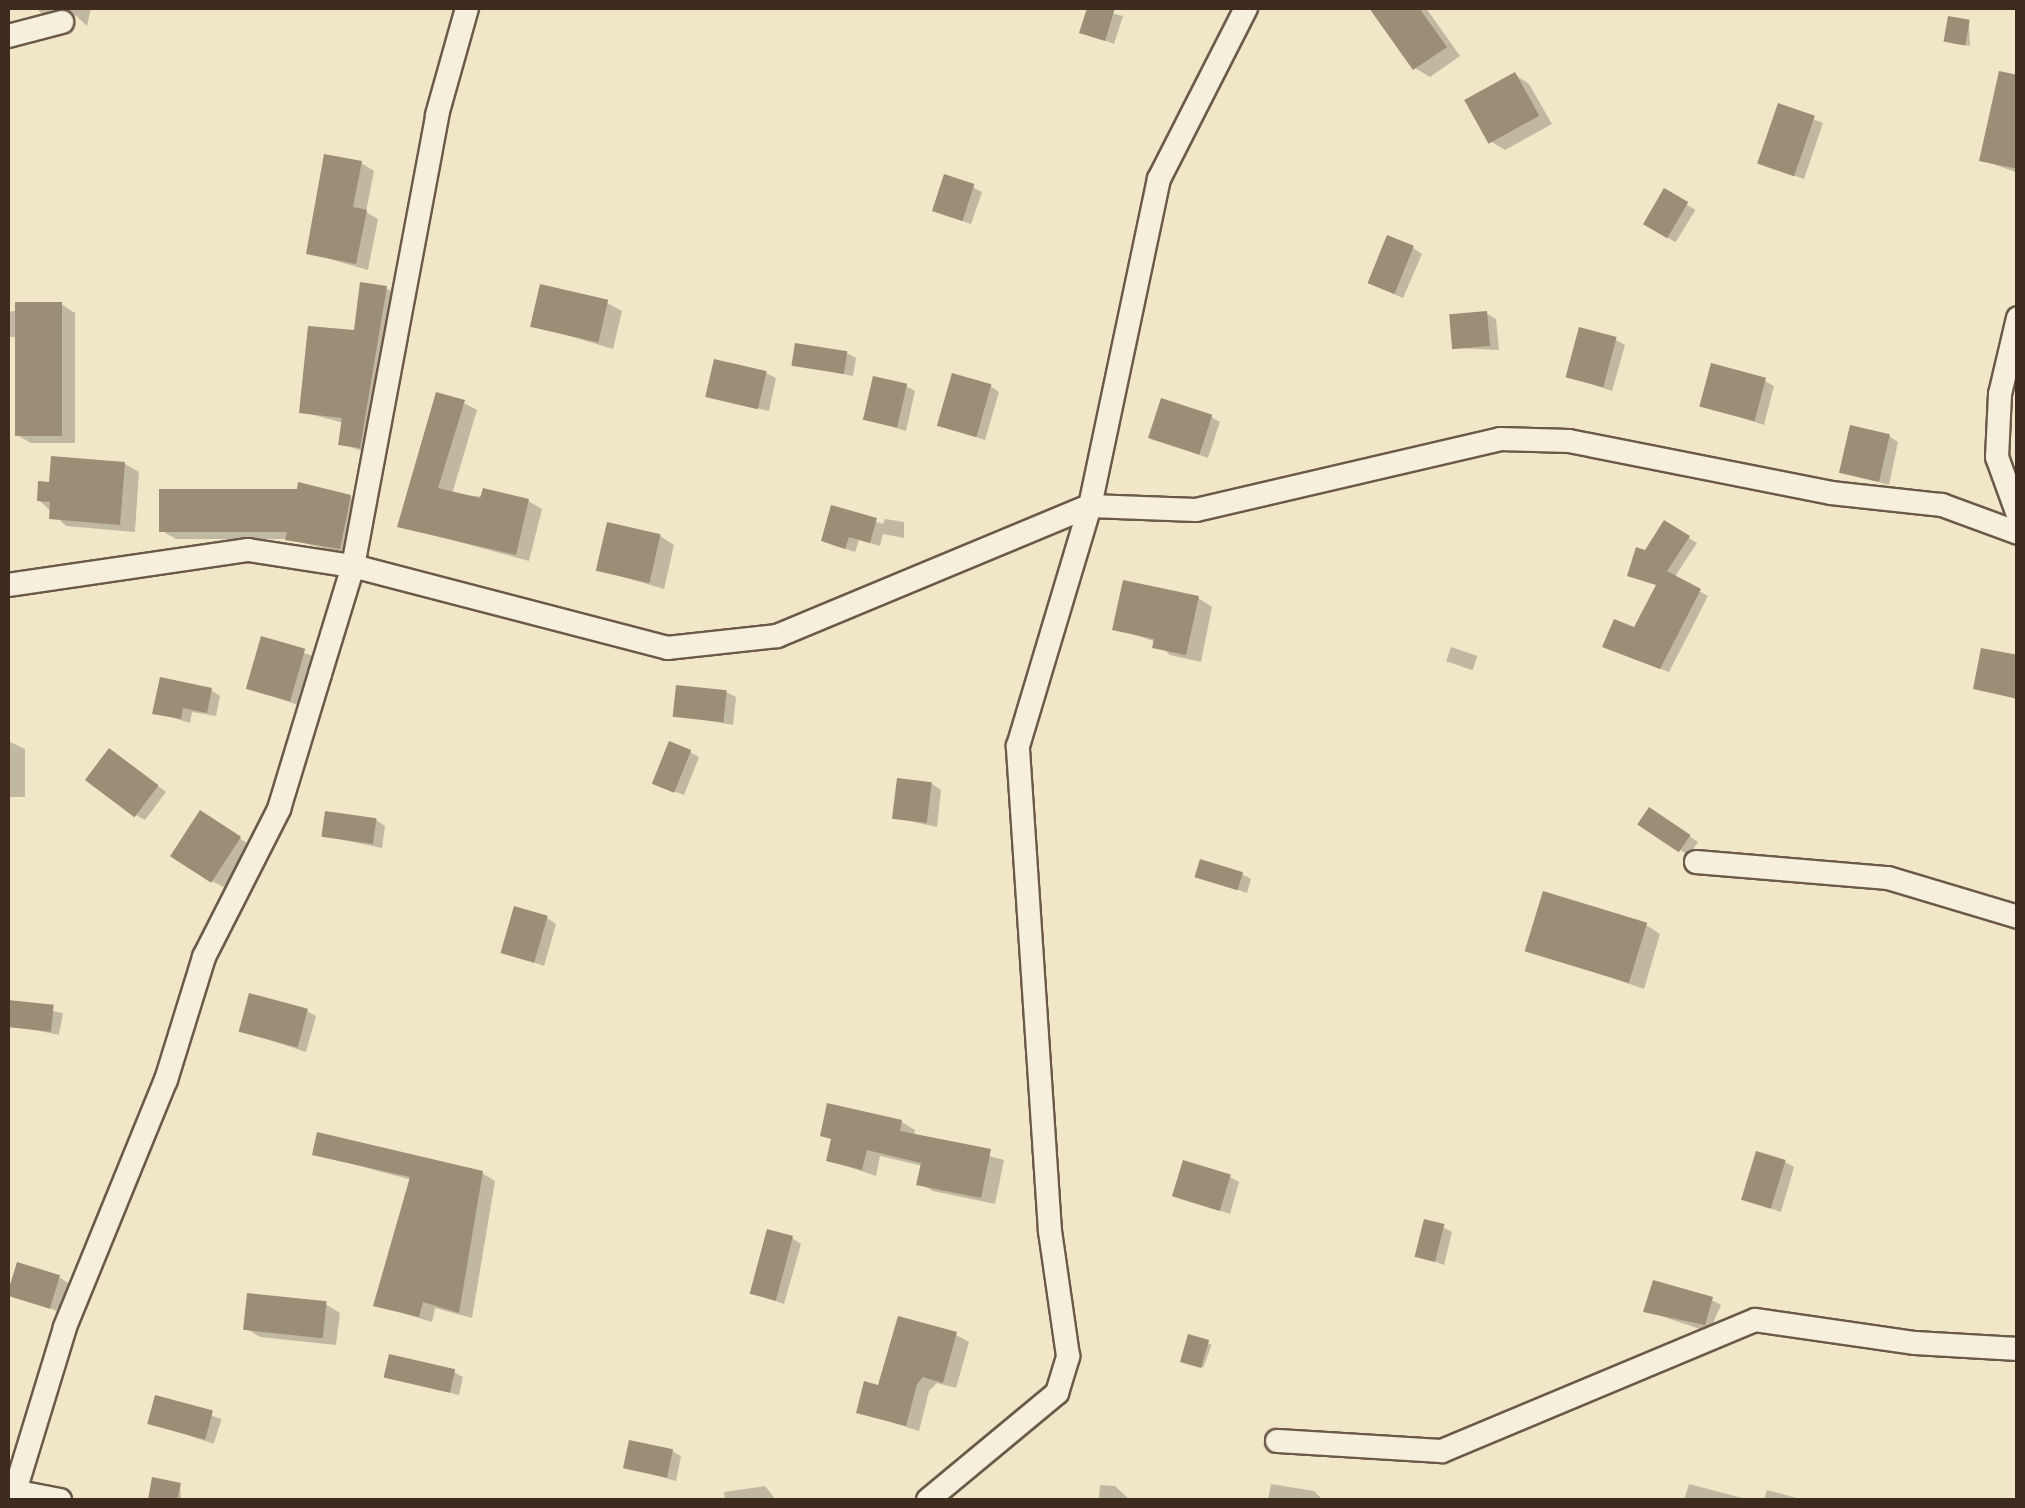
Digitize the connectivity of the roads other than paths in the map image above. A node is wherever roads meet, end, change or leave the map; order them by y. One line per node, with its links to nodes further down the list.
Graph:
1 (467, 8): 9 (street)
2 (1246, 8): 6 (street)
3 (62, 22): 4 (street)
4 (8, 36)
5 (2018, 318): 7 (street)
6 (1090, 506): 8 (street); 9 (street); 17 (street)
7 (2018, 515)
8 (2018, 533)
9 (353, 566): 10 (street); 15 (street)
10 (8, 585)
11 (1696, 862): 12 (street)
12 (2018, 917)
13 (2018, 1349): 14 (street)
14 (1278, 1441)
15 (12, 1490): 16 (street)
16 (60, 1500)
17 (928, 1500)

